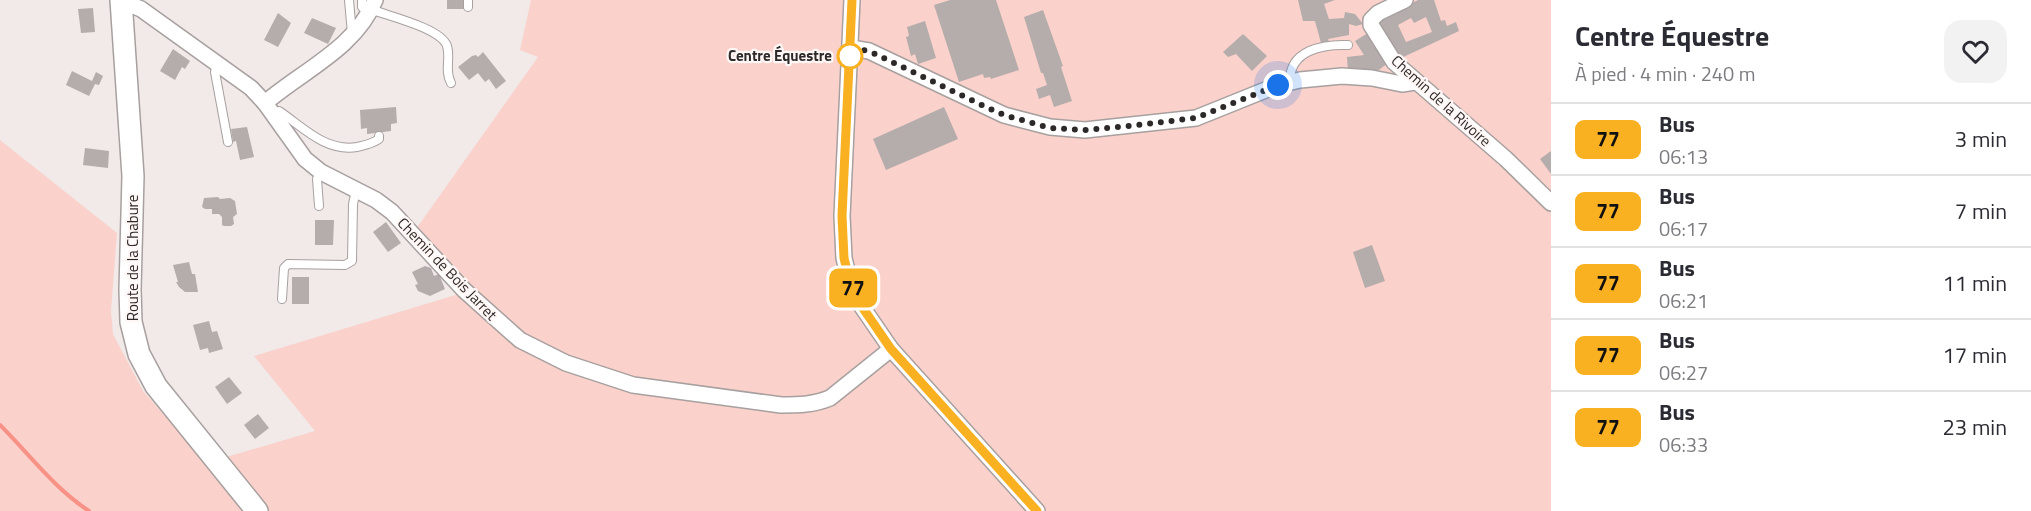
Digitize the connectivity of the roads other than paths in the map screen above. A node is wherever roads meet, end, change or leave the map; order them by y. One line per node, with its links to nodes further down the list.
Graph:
1 (349, 0): 6 (lane)
2 (852, 0): 8 (street)
3 (1405, 0): 10 (street, Chemin de la Rivoire)
4 (121, 3): 9 (street, Chemin de Bois Jarret); 22 (main road, Route de la Chabure)
5 (369, 6): 6 (street); 12 (lane)
6 (352, 35): 13 (street)
7 (1348, 45): 11 (lane)
8 (851, 48): 11 (street); 21 (street)
9 (218, 63): 13 (street, Chemin de Bois Jarret); 15 (lane)
10 (1415, 81): 11 (street); 18 (street, Chemin de la Rivoire)
11 (1290, 82)
12 (451, 83)
13 (268, 108): 14 (lane); 16 (street, Chemin de Bois Jarret)
14 (379, 136)
15 (228, 142)
16 (321, 172): 17 (street, Chemin de Bois Jarret); 19 (lane)
17 (357, 190): 20 (lane); 21 (street, Chemin de Bois Jarret)
18 (1551, 203)
19 (319, 206)
20 (282, 299)
21 (891, 349): 23 (street)
22 (257, 511)
23 (1037, 511)

